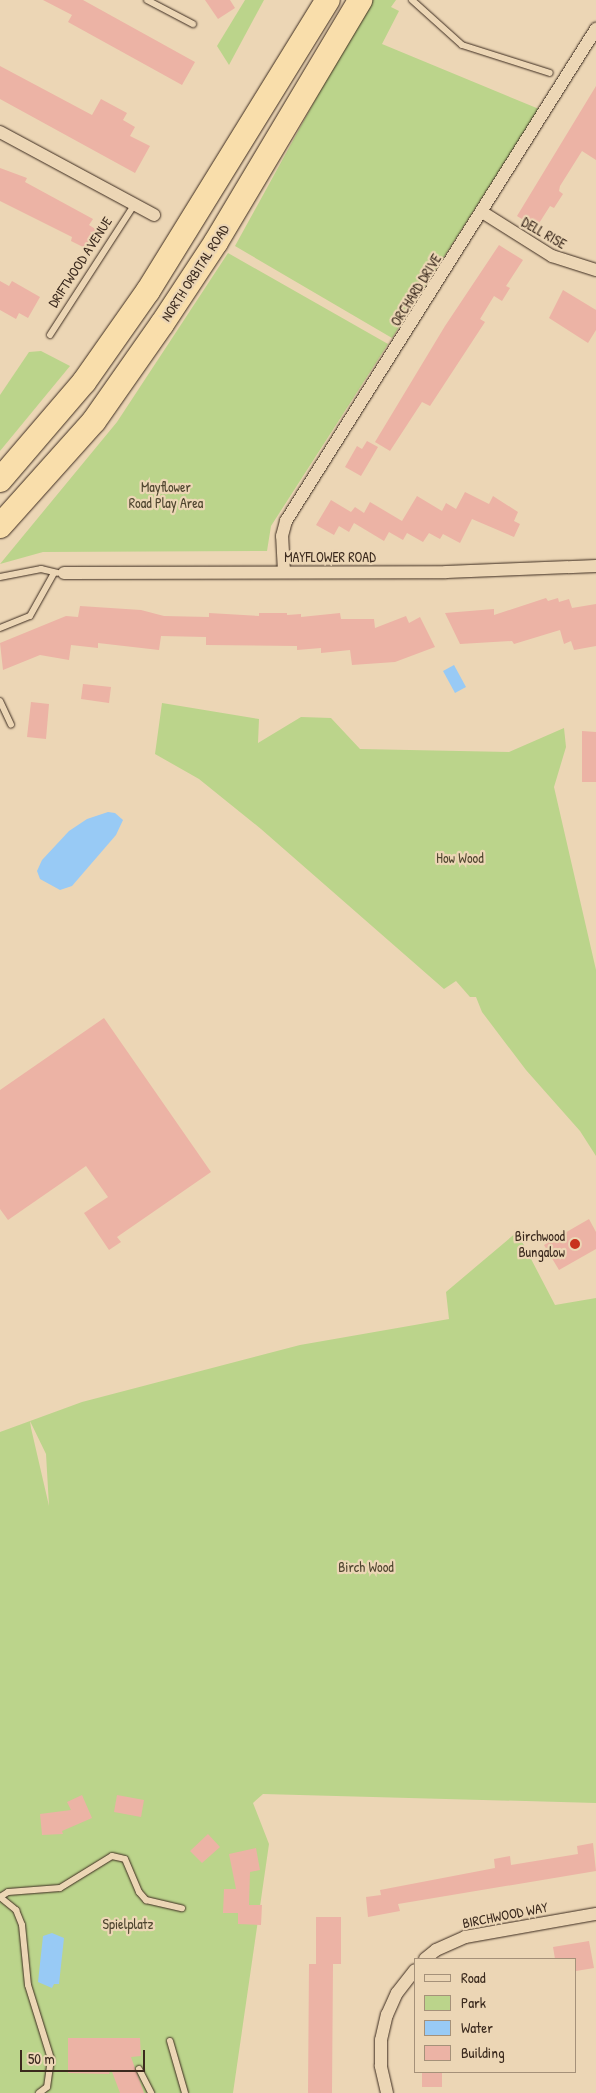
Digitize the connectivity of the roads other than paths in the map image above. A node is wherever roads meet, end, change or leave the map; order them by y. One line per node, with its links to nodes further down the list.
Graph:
1 (147, 0): 5 (lane)
2 (328, 0): 14 (highway)
3 (360, 0): 15 (highway, NORTH ORBITAL ROAD)
4 (412, 0): 7 (lane)
5 (193, 24)
6 (596, 29): 10 (street, ORCHARD DRIVE)
7 (550, 73)
8 (0, 132): 9 (street)
9 (134, 205): 11 (street); 13 (lane, DRIFTWOOD AVENUE)
10 (482, 212): 12 (street, DELL RISE); 17 (street, ORCHARD DRIVE)
11 (154, 215)
12 (596, 270)
13 (50, 335)
14 (0, 480)
15 (0, 526)
16 (596, 566): 17 (street, MAYFLOWER ROAD)
17 (284, 572): 18 (street, MAYFLOWER ROAD)
18 (59, 573): 19 (lane); 20 (lane)
19 (0, 576)
20 (0, 628)
21 (0, 701): 22 (lane)
22 (11, 725)
23 (0, 1897): 24 (lane); 30 (lane)
24 (182, 1908)
25 (596, 1914): 26 (street, BIRCHWOOD WAY)
26 (426, 1958)
27 (414, 1971): 33 (street)
28 (170, 2041): 32 (lane)
29 (139, 2069): 31 (lane)
30 (39, 2093)
31 (151, 2093)
32 (185, 2093)
33 (387, 2093)

